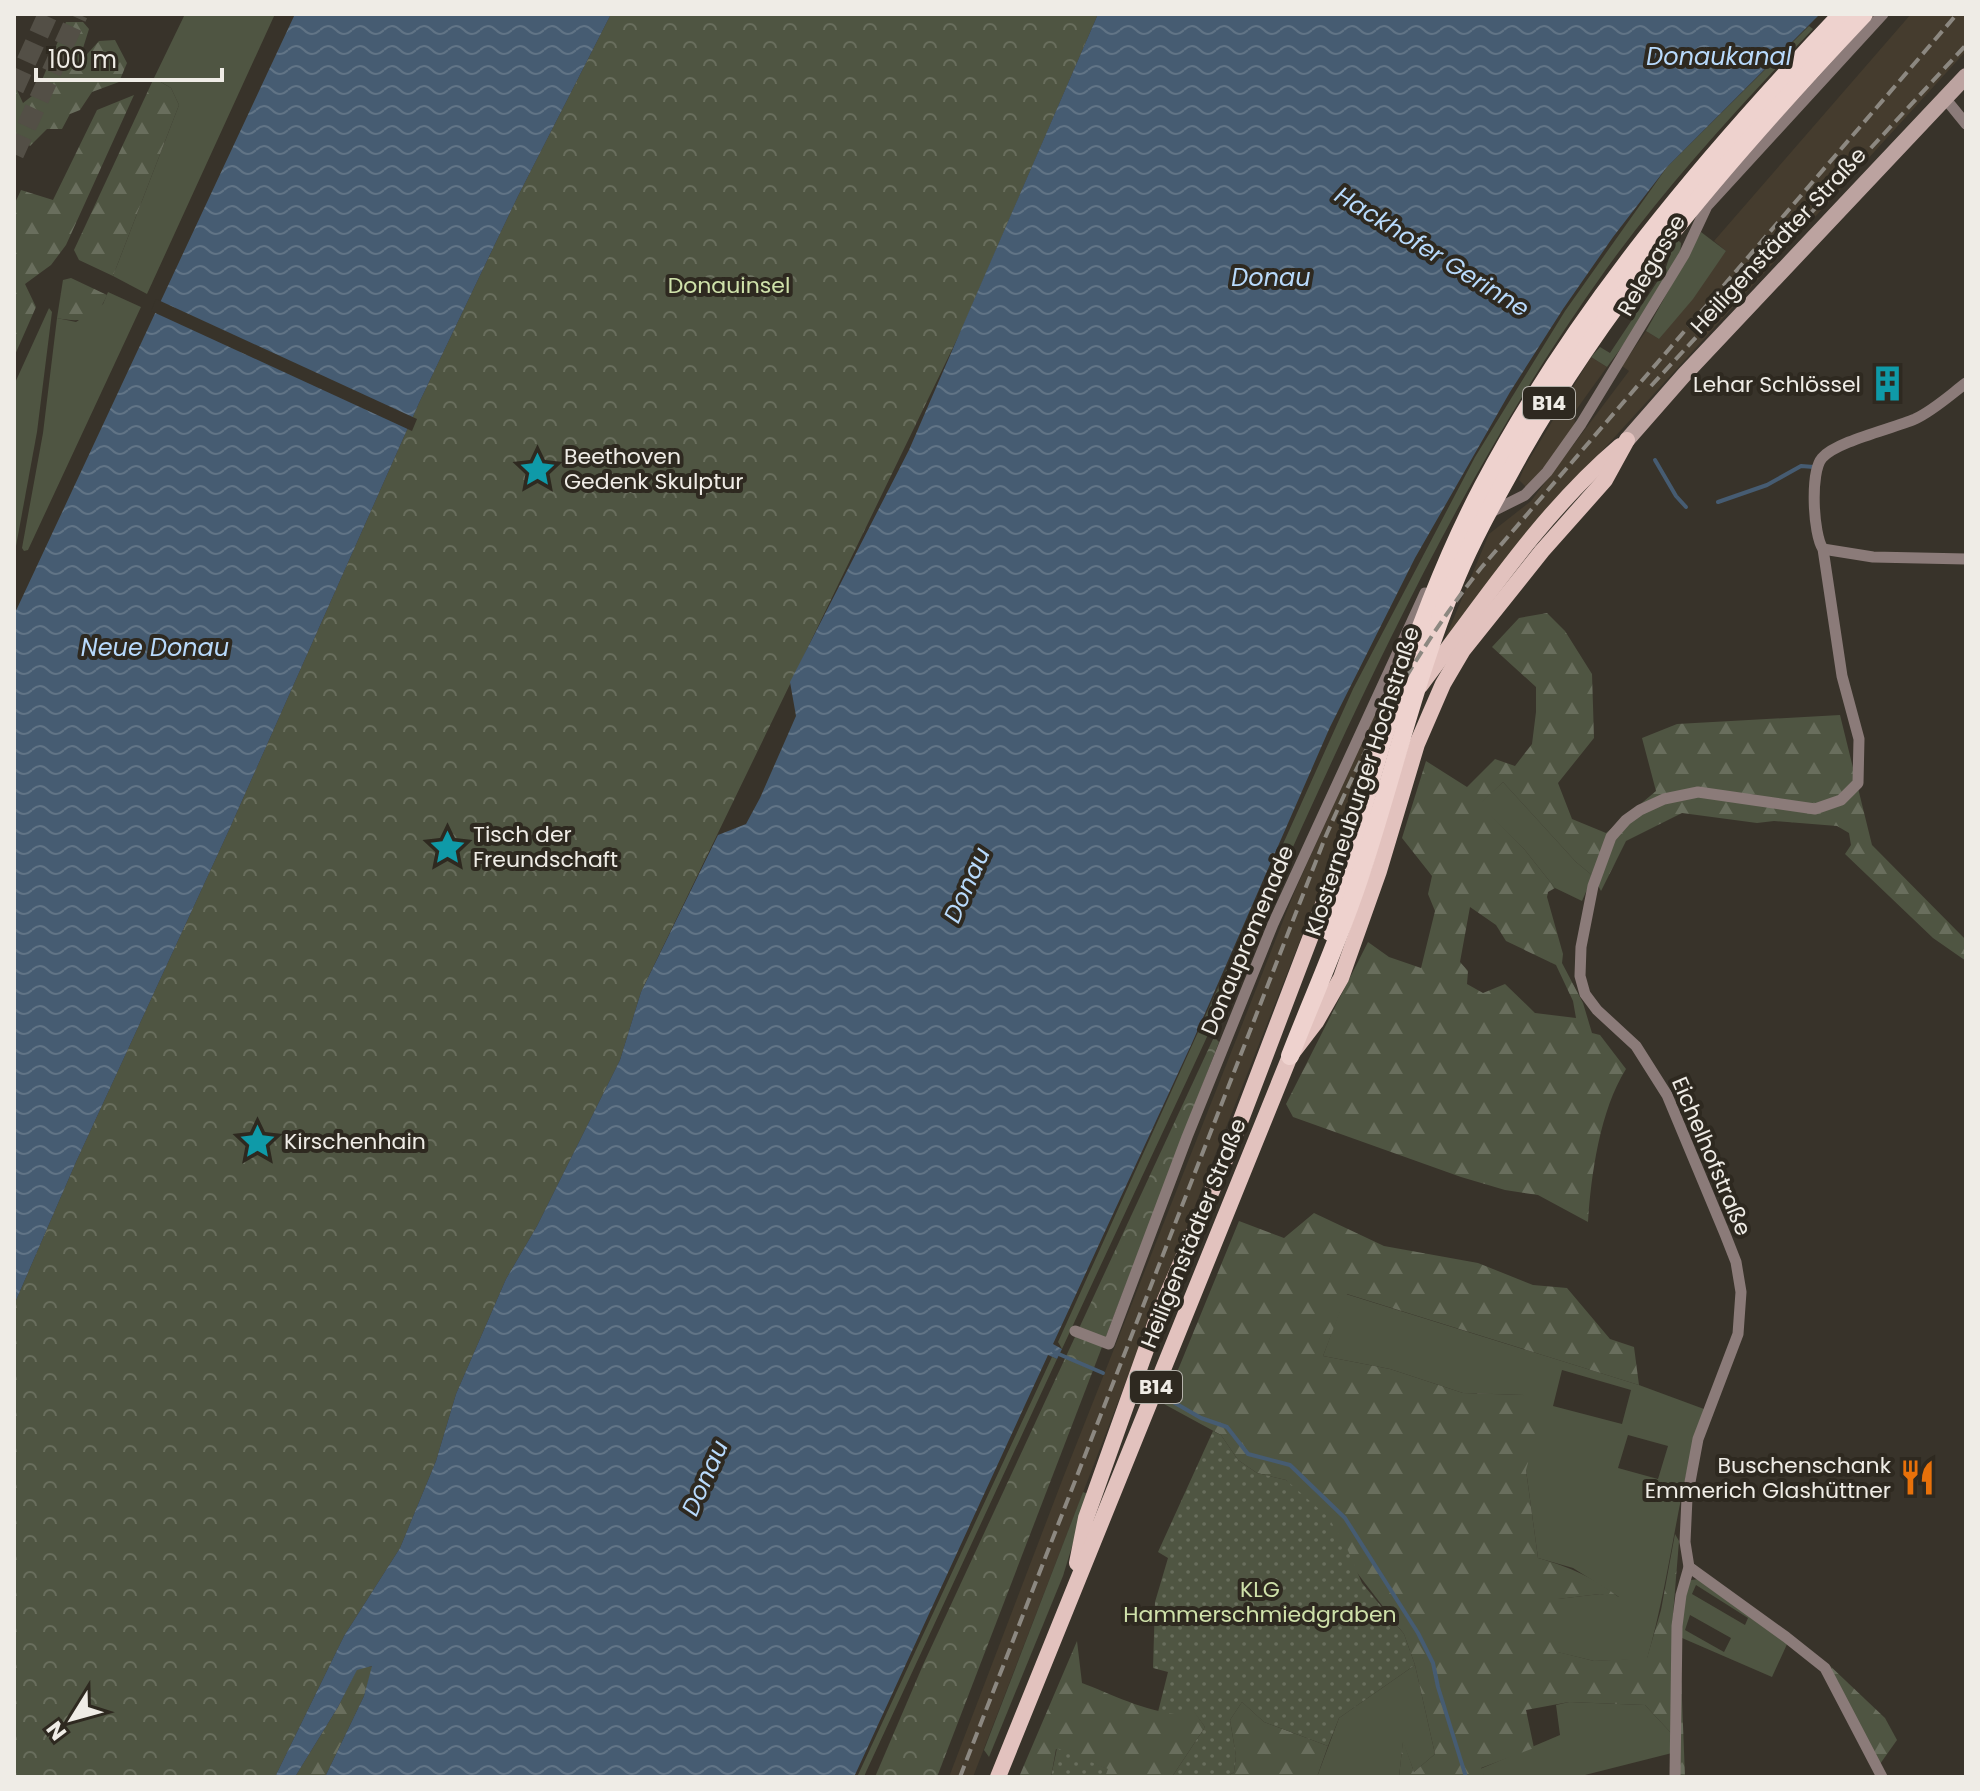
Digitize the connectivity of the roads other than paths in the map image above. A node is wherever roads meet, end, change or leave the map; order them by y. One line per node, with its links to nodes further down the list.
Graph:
1 (1842, 14): 12 (highway, Klosterneuburger Hochstraße / B14)
2 (1864, 14): 12 (highway, Klosterneuburger Hochstraße / B14)
3 (1883, 14): 9 (street, Relegasse)
4 (1966, 76): 5 (main road, Heiligenstädter Straße)
5 (1944, 97): 6 (street); 8 (main road, Heiligenstädter Straße)
6 (1966, 124)
7 (1966, 383): 10 (street, Eichelhofstraße)
8 (1627, 440): 13 (main road); 16 (main road)
9 (1458, 528): 14 (street, Donaupromenade)
10 (1823, 549): 11 (street); 15 (street, Eichelhofstraße)
11 (1966, 559)
12 (1321, 974): 13 (highway, Heiligenstädter Straße / B14)
13 (1290, 1056): 16 (main road, Heiligenstädter Straße / B14)
14 (1075, 1331)
15 (1689, 1567): 18 (street, Eichelhofstraße); 19 (street)
16 (1071, 1597): 17 (main road, Heiligenstädter Straße / B14)
17 (998, 1777)
18 (1675, 1777)
19 (1882, 1777)

